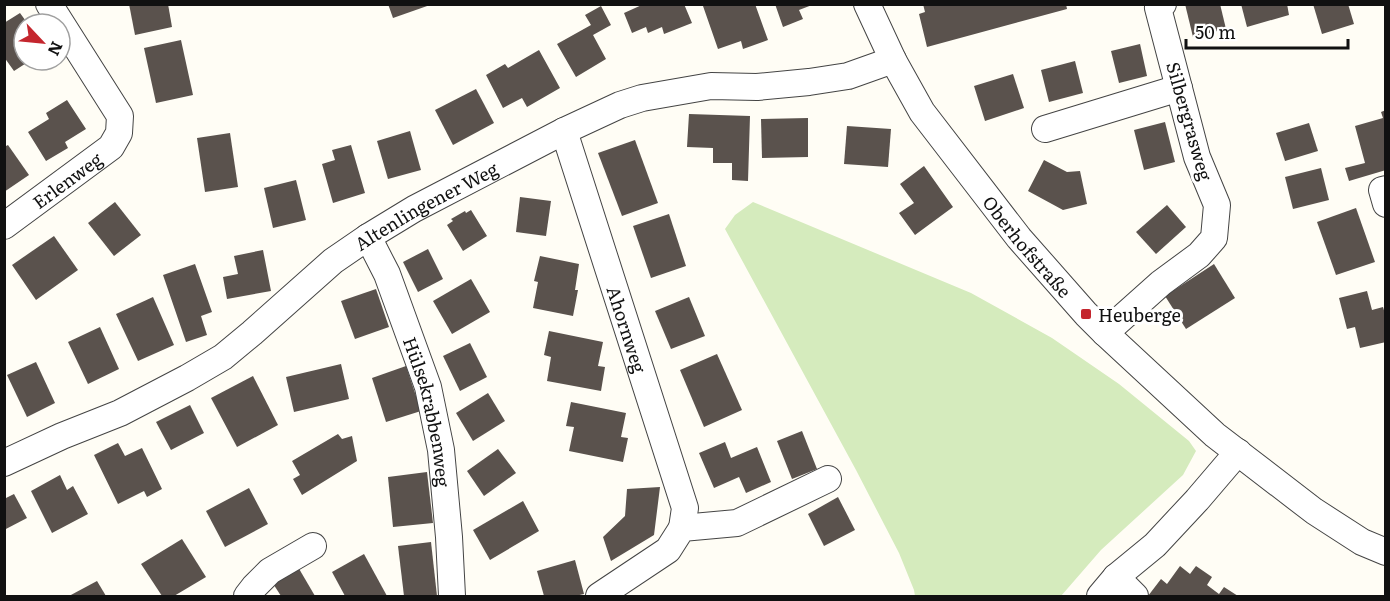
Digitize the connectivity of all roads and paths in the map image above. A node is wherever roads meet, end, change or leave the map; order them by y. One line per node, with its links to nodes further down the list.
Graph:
1 (48, 4): 10 (street, Erlenweg)
2 (867, 4): 4 (street, Oberhofstraße)
3 (1163, 4): 5 (street, Silbergrasweg)
4 (893, 60): 7 (street, Altenlingener Weg); 12 (street, Oberhofstraße)
5 (1179, 88): 6 (street); 12 (street, Silbergrasweg)
6 (1045, 129)
7 (564, 130): 11 (street, Altenlingener Weg); 16 (street, Ahornweg)
8 (1386, 189): 9 (street)
9 (1386, 204)
10 (4, 226)
11 (368, 237): 14 (street, Altenlingener Weg); 21 (street, Hülsekrabbenweg)
12 (1105, 333): 13 (street, Oberhofstraße)
13 (1238, 452): 18 (street, Oberhofstraße); 19 (street)
14 (4, 463)
15 (828, 479): 16 (street)
16 (682, 528): 22 (street)
17 (313, 546): 20 (street)
18 (1386, 552)
19 (1108, 587): 23 (street)
20 (247, 597)
21 (452, 597)
22 (599, 597)
23 (1135, 597)

